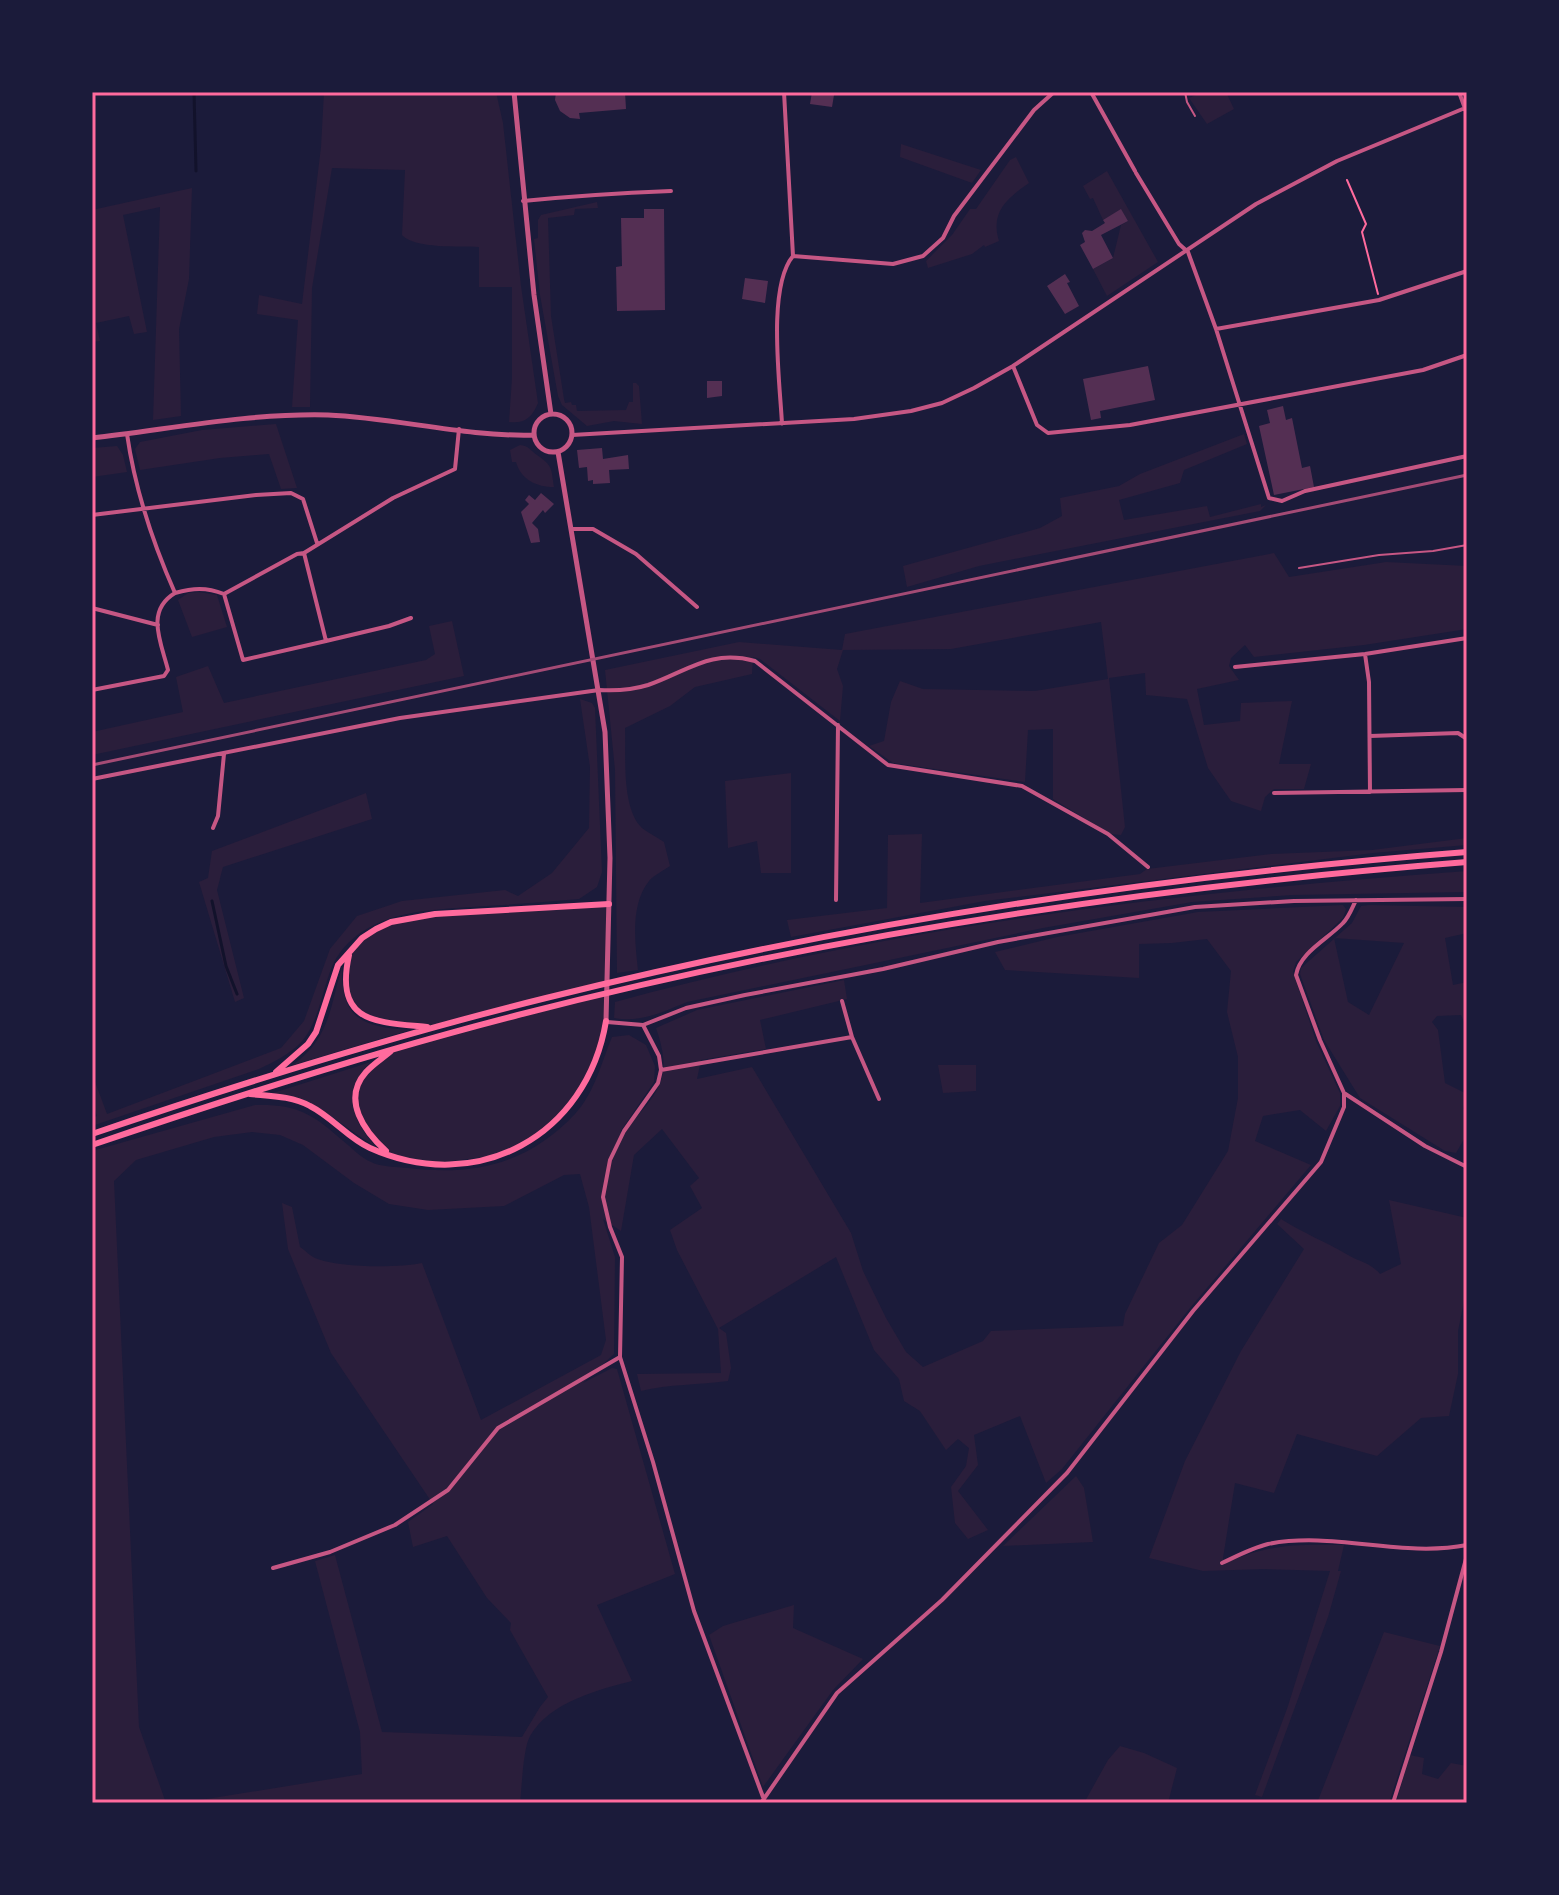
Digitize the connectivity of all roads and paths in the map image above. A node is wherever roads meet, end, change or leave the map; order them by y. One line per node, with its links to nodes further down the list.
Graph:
1 (514, 92): 11 (street)
2 (784, 92): 13 (street)
3 (1054, 92): 13 (street)
4 (1091, 92): 12 (street)
5 (1185, 92): 8 (lane)
6 (1459, 92): 7 (street)
7 (1466, 111): 12 (street)
8 (1195, 116)
9 (1347, 180): 15 (path)
10 (671, 191): 11 (street)
11 (523, 201): 20 (street)
12 (1188, 252): 16 (street); 18 (street)
13 (793, 256): 21 (street)
14 (1467, 271): 15 (street)
15 (1379, 300): 16 (street)
16 (1216, 329): 19 (street)
17 (1467, 355): 19 (street)
18 (1013, 366): 19 (street); 21 (street)
19 (1240, 403): 28 (street)
20 (551, 414): 24 (street); 25 (street)
21 (782, 424): 25 (street)
22 (459, 429): 23 (street); 24 (street); 32 (street)
23 (127, 434): 26 (street); 29 (street)
24 (534, 435): 27 (street)
25 (572, 435): 27 (street)
26 (92, 438)
27 (558, 452): 31 (street)
28 (1467, 456)
29 (142, 509): 30 (street); 32 (street); 36 (street)
30 (92, 515)
31 (573, 529): 38 (street); 47 (street)
32 (317, 543): 34 (street)
33 (1467, 545): 35 (lane)
34 (304, 553): 37 (street); 43 (street)
35 (1299, 568)
36 (175, 593): 37 (street); 41 (street)
37 (224, 594): 43 (street)
38 (697, 607)
39 (92, 608): 41 (street)
40 (411, 618): 43 (street)
41 (158, 625): 46 (street)
42 (1467, 638): 44 (street)
43 (326, 641)
44 (1365, 654): 45 (street); 49 (street)
45 (1235, 667)
46 (92, 690)
47 (599, 690): 48 (street); 51 (street); 63 (street)
48 (838, 725): 59 (street); 61 (street)
49 (1370, 736): 50 (street); 54 (street)
50 (1467, 739)
51 (224, 754): 52 (street); 56 (street)
52 (92, 779)
53 (1467, 790): 54 (street)
54 (1370, 792): 55 (street)
55 (1274, 793)
56 (213, 828)
57 (1467, 852): 68 (highway)
58 (1467, 862): 70 (highway)
59 (1148, 867)
60 (1467, 899): 62 (street)
61 (836, 900)
62 (1356, 900): 67 (street); 74 (street)
63 (609, 904): 64 (highway); 66 (street)
64 (349, 952): 68 (highway); 72 (highway)
65 (842, 1001): 69 (street)
66 (606, 1021): 67 (street); 78 (highway)
67 (643, 1025): 71 (street)
68 (435, 1027): 72 (highway)
69 (852, 1037): 71 (street); 75 (street)
70 (394, 1049): 73 (highway); 78 (highway)
71 (661, 1070): 80 (street)
72 (273, 1075): 76 (highway)
73 (247, 1093): 77 (highway); 78 (highway)
74 (1344, 1093): 79 (street); 85 (street)
75 (879, 1099)
76 (92, 1134)
77 (92, 1145)
78 (389, 1154)
79 (1467, 1167)
80 (620, 1357): 84 (street); 85 (street)
81 (1467, 1545): 83 (street)
82 (1467, 1555): 86 (street)
83 (1222, 1563)
84 (273, 1568)
85 (762, 1800)
86 (1393, 1803)

